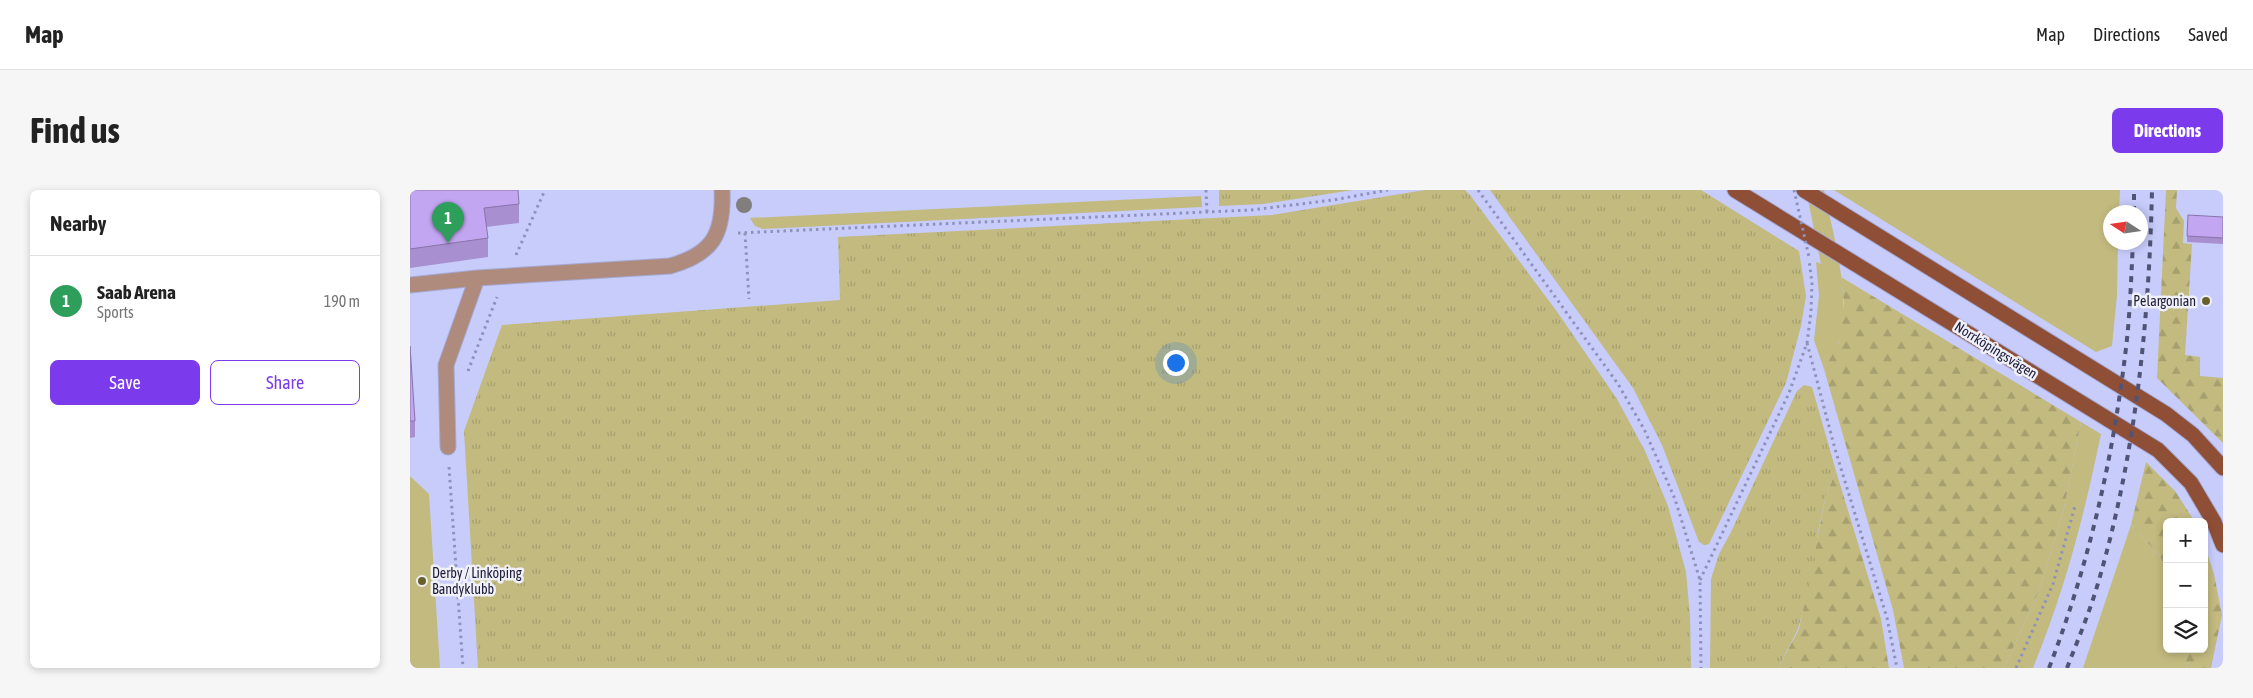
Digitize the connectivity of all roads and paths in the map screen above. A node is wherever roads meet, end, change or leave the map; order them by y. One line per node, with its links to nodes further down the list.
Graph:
1 (545, 190): 12 (path)
2 (722, 190): 10 (lane)
3 (1206, 190): 9 (path)
4 (1388, 190): 9 (path)
5 (1478, 190): 22 (path)
6 (1735, 190): 21 (main road, Norrköpingsvägen)
7 (1794, 190): 16 (path, bridge)
8 (1804, 190): 19 (main road)
9 (1207, 213): 11 (path)
10 (718, 231): 11 (path); 12 (lane)
11 (745, 233): 15 (path)
12 (506, 276): 13 (lane); 17 (path)
13 (477, 278): 14 (lane); 18 (lane)
14 (410, 285)
15 (749, 299)
16 (1807, 343): 22 (path); 25 (path)
17 (466, 377)
18 (448, 447): 23 (path)
19 (2223, 468)
20 (2075, 506): 26 (path)
21 (2223, 545)
22 (1700, 580): 24 (path)
23 (463, 668)
24 (1701, 668)
25 (1897, 668)
26 (2016, 668)

